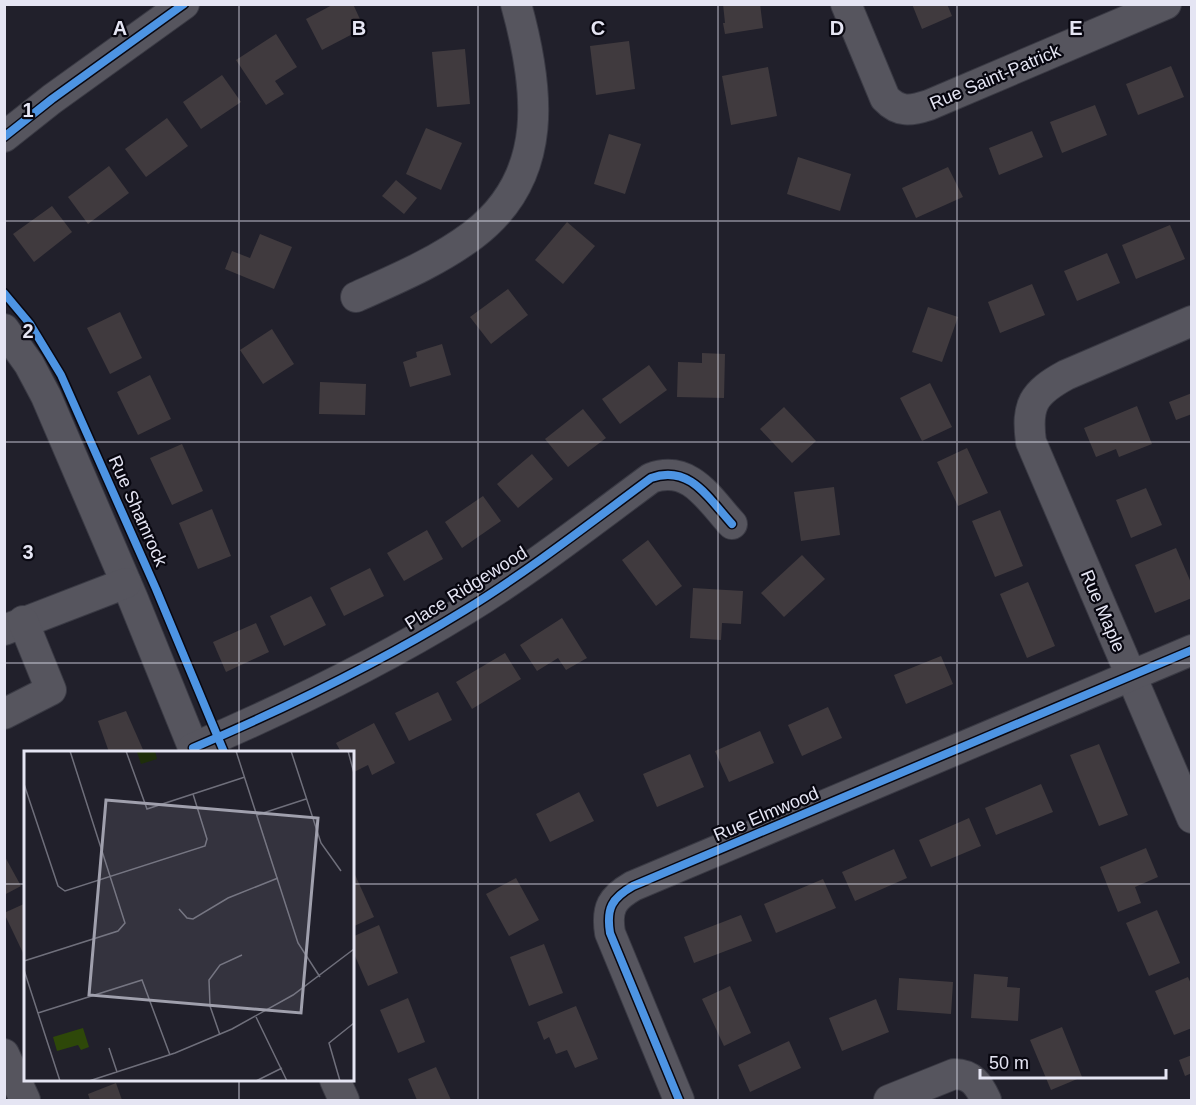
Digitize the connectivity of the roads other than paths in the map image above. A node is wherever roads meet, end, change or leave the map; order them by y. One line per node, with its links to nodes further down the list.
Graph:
1 (184, 4): 5 (street)
2 (516, 4): 6 (street)
3 (846, 4): 4 (street, Rue Saint-Patrick)
4 (1166, 4)
5 (4, 137)
6 (356, 297)
7 (1191, 321): 13 (street, Rue Maple)
8 (4, 329): 10 (street)
9 (732, 524): 15 (street, Place Ridgewood)
10 (126, 583): 11 (street); 15 (street)
11 (11, 620): 14 (street)
12 (1191, 650): 13 (street, Rue Elmwood)
13 (1131, 676): 16 (street, Rue Maple); 19 (street, Rue Elmwood)
14 (4, 714)
15 (194, 750)
16 (1191, 818)
17 (4, 1054): 18 (street)
18 (25, 1101)
19 (679, 1101)
20 (889, 1101): 21 (street)
21 (986, 1101)

